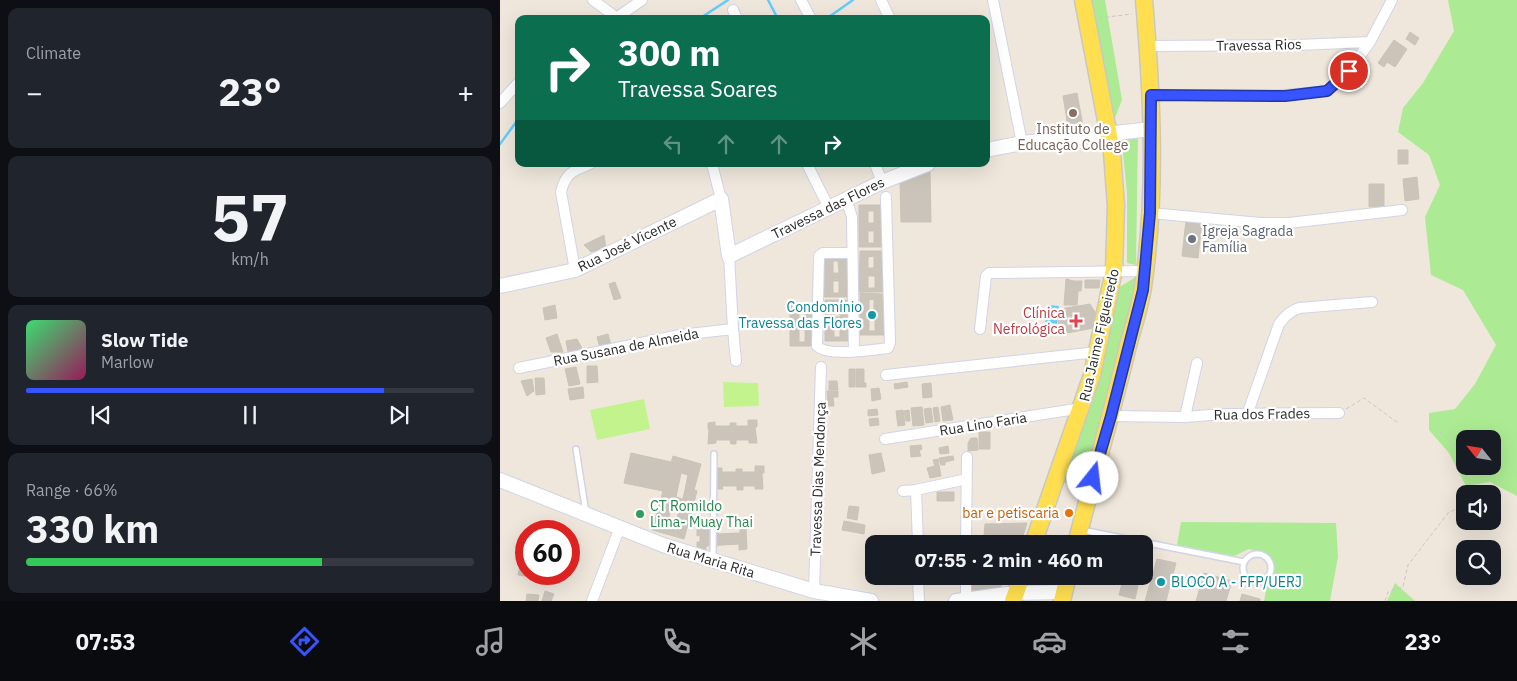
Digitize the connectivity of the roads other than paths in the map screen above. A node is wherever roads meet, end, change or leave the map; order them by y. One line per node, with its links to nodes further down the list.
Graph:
1 (592, 0): 9 (street)
2 (642, 0): 10 (street)
3 (801, 0): 11 (street)
4 (881, 0): 12 (street)
5 (993, 0): 20 (street)
6 (1082, 0): 19 (main road, Rua Jaime Figueiredo)
7 (1392, 0): 13 (street)
8 (1145, 6): 14 (main road)
9 (612, 15)
10 (620, 15)
11 (809, 15)
12 (888, 15)
13 (1370, 42): 14 (street, Travessa Rios); 16 (street)
14 (1148, 46): 16 (main road)
15 (515, 86): 17 (street)
16 (1151, 95): 18 (main road)
17 (500, 103)
18 (1152, 129): 19 (street); 33 (main road)
19 (1109, 133): 20 (street); 37 (main road, Rua Jaime Figueiredo)
20 (1022, 143): 21 (street)
21 (990, 149)
22 (583, 167): 36 (street)
23 (713, 167): 30 (street)
24 (808, 167): 31 (street)
25 (876, 167): 27 (street)
26 (920, 167): 27 (street, Travessa das Flores)
27 (882, 182): 29 (street, Travessa das Flores)
28 (886, 197): 43 (street)
29 (846, 199): 31 (street, Travessa das Flores); 34 (street)
30 (721, 200): 35 (street); 36 (street, Rua José Vicente)
31 (829, 208): 35 (street, Travessa das Flores)
32 (1402, 210): 33 (street)
33 (1150, 213): 38 (main road)
34 (852, 253): 43 (street); 43 (street)
35 (730, 256): 41 (street)
36 (575, 270): 39 (street, Rua José Vicente)
37 (1114, 270): 38 (street); 42 (street); 44 (main road, Rua Jaime Figueiredo)
38 (1145, 271): 53 (main road)
39 (500, 286)
40 (1372, 302): 52 (street)
41 (732, 329): 45 (street); 48 (street, Rua Susana de Almeida)
42 (980, 329)
43 (854, 351)
44 (1097, 352): 49 (street); 50 (main road, Rua Jaime Figueiredo)
45 (736, 361)
46 (1197, 363): 54 (street)
47 (821, 367): 75 (street, Travessa Dias Mendonça)
48 (519, 368)
49 (886, 375)
50 (1082, 408): 55 (street, Rua Lino Faria); 67 (main road, Rua Jaime Figueiredo)
51 (1339, 413): 52 (street, Rua dos Frades)
52 (1247, 415): 54 (street, Rua dos Frades)
53 (1111, 416): 54 (street, Rua dos Frades); 68 (main road)
54 (1185, 417)
55 (885, 439)
56 (576, 449): 63 (lane)
57 (714, 454): 70 (lane)
58 (967, 457): 59 (street)
59 (967, 479): 62 (street); 66 (street)
60 (500, 480): 63 (street, Rua Maria Rita)
61 (903, 490): 62 (street)
62 (916, 490): 65 (street)
63 (586, 513): 64 (street, Rua Maria Rita)
64 (620, 527): 70 (street, Rua Maria Rita); 79 (street)
65 (918, 535)
66 (966, 535)
67 (1036, 535)
68 (1078, 535)
69 (1153, 548): 71 (lane)
70 (712, 561): 75 (street, Rua Maria Rita)
71 (1244, 562): 71 (lane)
72 (918, 585): 81 (street)
73 (964, 585): 78 (street)
74 (1019, 585): 76 (main road)
75 (814, 591): 80 (street, Rua Maria Rita)
76 (1014, 597): 77 (street); 78 (street)
77 (1063, 597)
78 (961, 600)
79 (592, 601)
80 (871, 601)
81 (919, 601)

